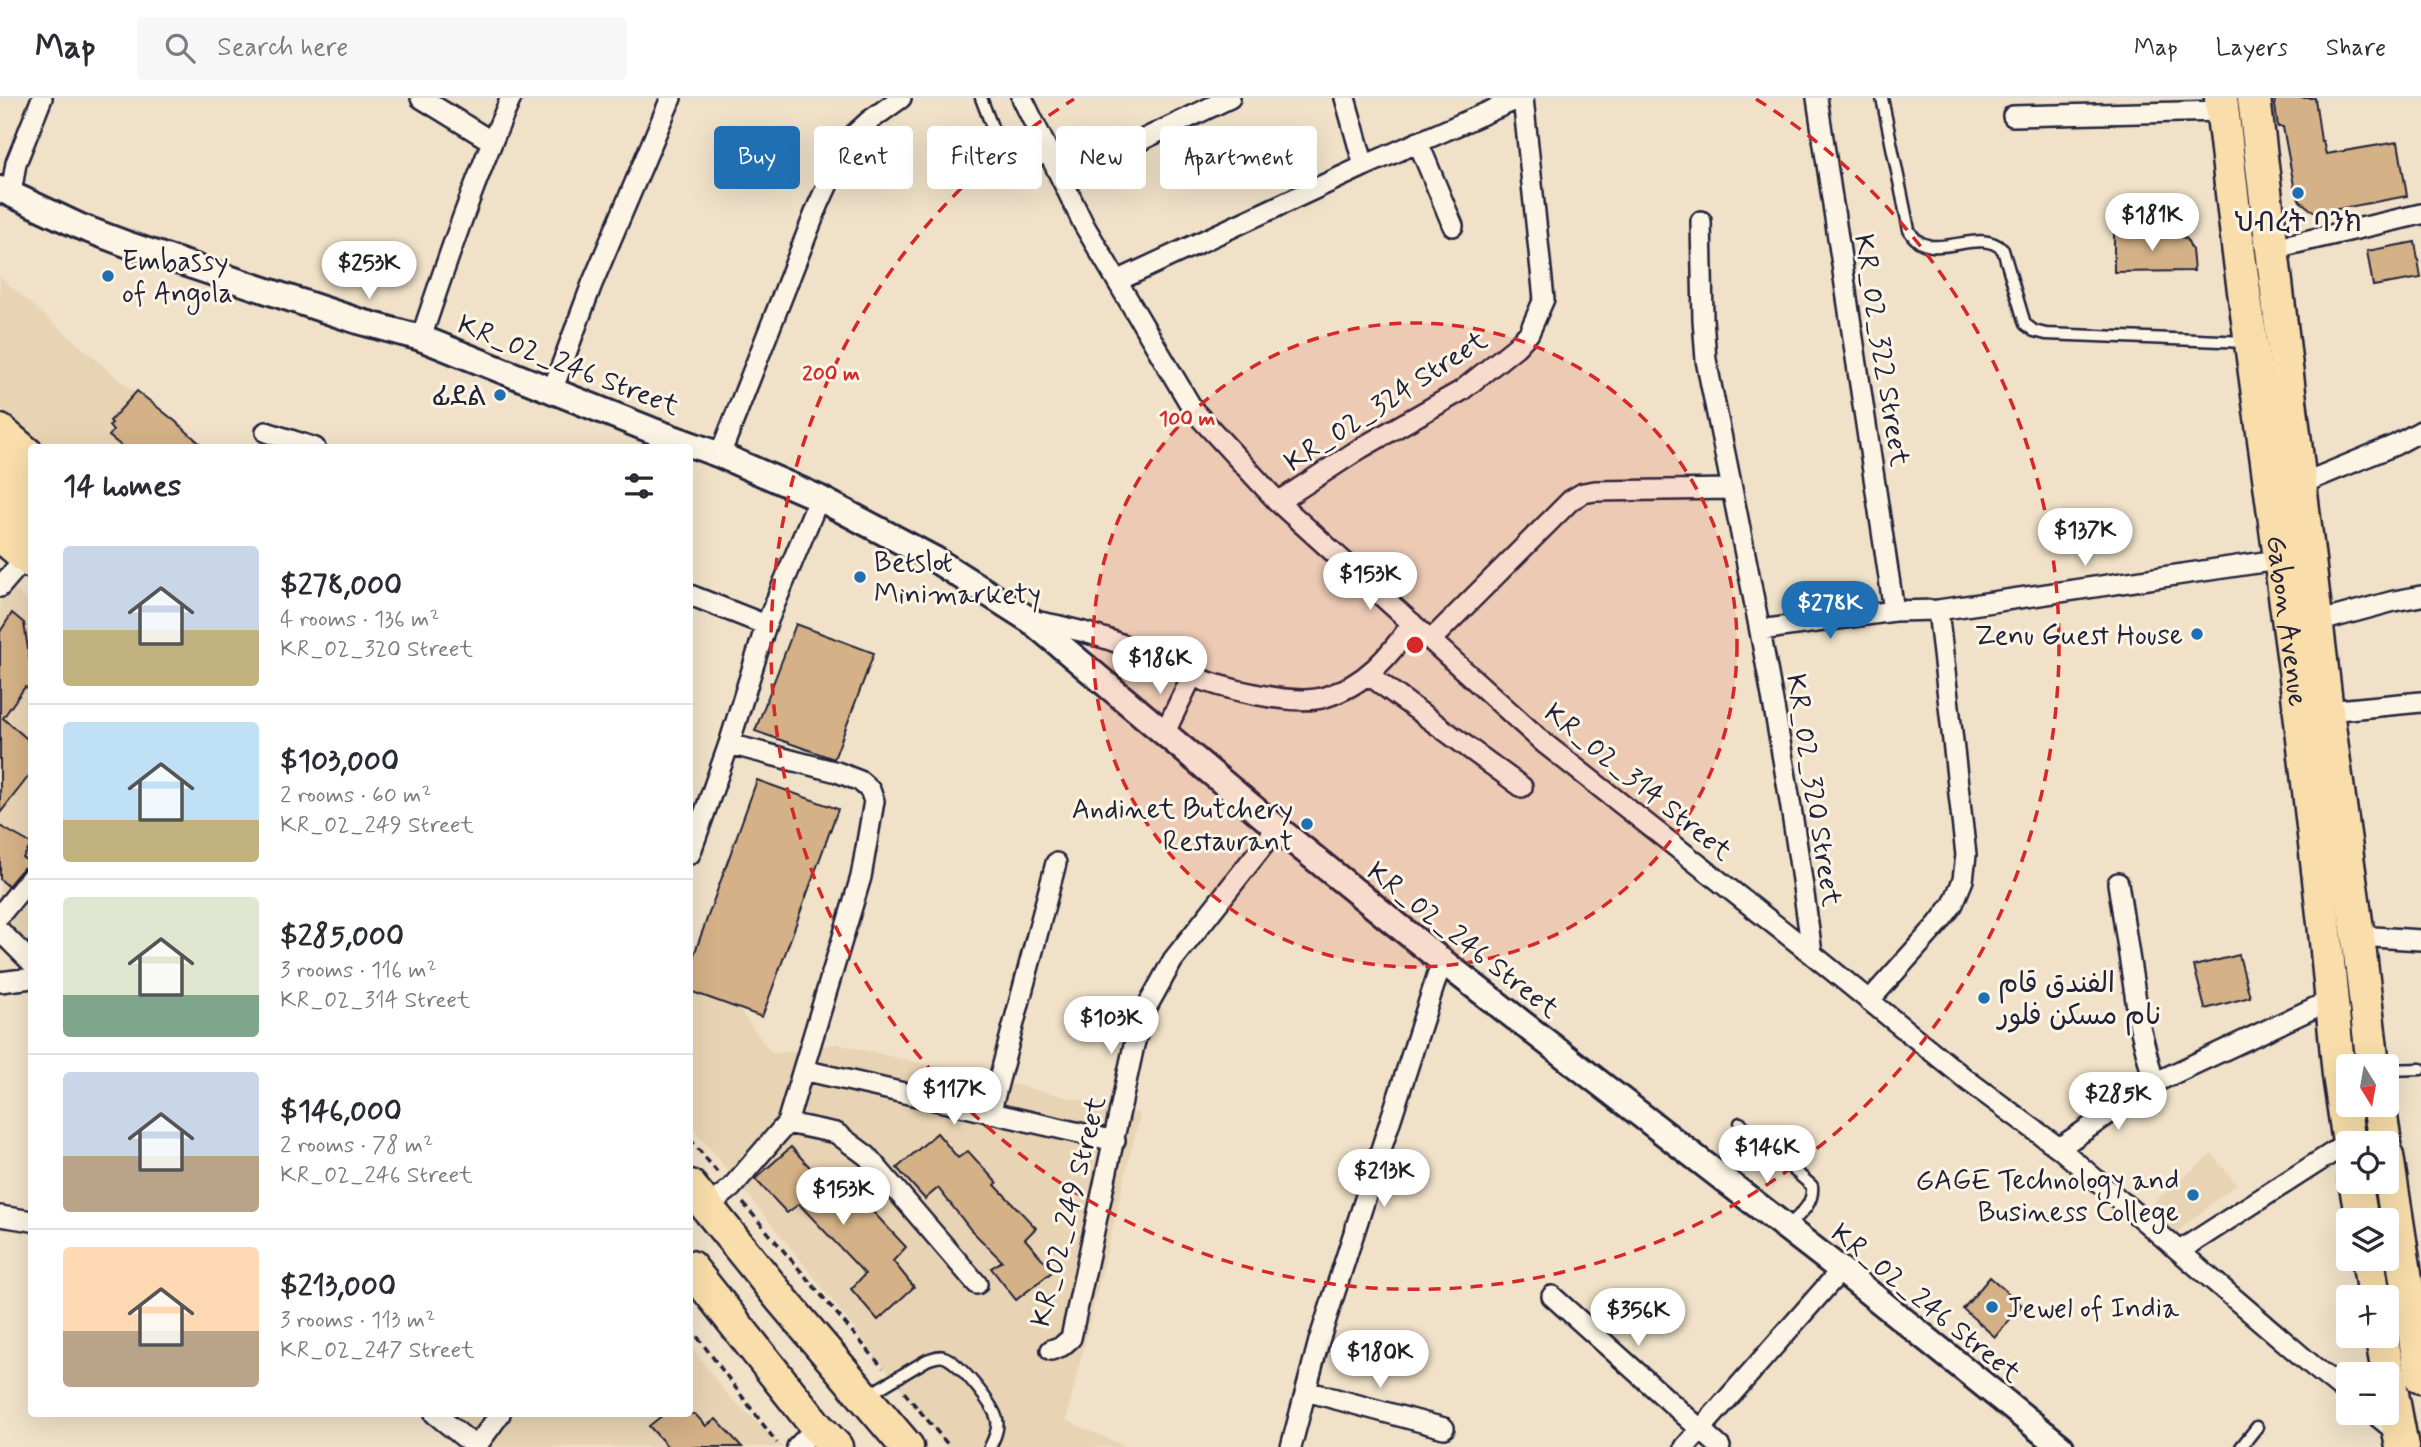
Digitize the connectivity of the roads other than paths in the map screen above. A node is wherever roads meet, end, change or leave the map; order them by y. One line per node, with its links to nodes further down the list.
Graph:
1 (42, 98): 24 (street)
2 (421, 98): 18 (street)
3 (511, 98): 18 (street)
4 (671, 98): 32 (street)
5 (901, 98): 40 (street)
6 (981, 98): 20 (lane)
7 (1022, 98): 20 (street, KR_02_314 Street)
8 (1230, 98): 17 (street)
9 (1345, 98): 22 (street)
10 (1522, 98): 15 (street); 46 (street, KR_02_324 Street)
11 (1817, 98): 57 (street, KR_02_322 Street)
12 (1882, 98): 31 (lane)
13 (2254, 98): 28 (main road, Gabon Avenue)
14 (2222, 104): 16 (street); 31 (main road, Gabon Avenue)
15 (1476, 107): 19 (street)
16 (2013, 116)
17 (1146, 138)
18 (491, 141): 30 (street)
19 (1418, 142): 22 (street); 27 (street)
20 (1051, 156): 21 (street, KR_02_314 Street)
21 (1056, 166)
22 (1364, 166): 29 (street)
23 (1067, 189): 29 (street, KR_02_314 Street)
24 (5, 192): 30 (street, KR_02_246 Street)
25 (2421, 214): 28 (street)
26 (1701, 221): 43 (street, KR_02_320 Street)
27 (1452, 226)
28 (2271, 249): 42 (main road, Gabon Avenue)
29 (1117, 281): 46 (street, KR_02_314 Street)
30 (421, 338): 32 (street, KR_02_246 Street)
31 (2251, 342): 52 (main road, Gabon Avenue)
32 (552, 391): 37 (street, KR_02_246 Street)
33 (0, 431): 39 (main road)
34 (2421, 431): 42 (street)
35 (265, 432): 36 (street)
36 (302, 444)
37 (691, 444)
38 (693, 445): 40 (street, KR_02_246 Street)
39 (28, 455)
40 (720, 455): 45 (street, KR_02_246 Street)
41 (0, 468): 44 (main road)
42 (2301, 484): 52 (main road, Gabon Avenue)
43 (1732, 489): 62 (street, KR_02_320 Street); 63 (street)
44 (28, 491)
45 (819, 498): 58 (street, KR_02_246 Street); 61 (street)
46 (1278, 502): 60 (street, KR_02_314 Street)
47 (0, 504): 49 (main road)
48 (0, 535): 50 (main road)
49 (28, 547)
50 (28, 549)
51 (28, 552): 53 (street)
52 (2295, 557): 56 (street); 59 (main road, Gabon Avenue); 85 (main road, Gabon Avenue)
53 (0, 587)
54 (693, 596): 61 (street)
55 (2421, 596): 59 (street)
56 (1938, 610): 57 (street); 86 (street)
57 (1894, 611): 62 (street)
58 (1030, 620): 65 (street); 68 (street, KR_02_246 Street)
59 (2317, 622): 67 (main road, Gabon Avenue)
60 (1412, 623): 63 (street, KR_02_314 Street); 64 (street)
61 (766, 625): 69 (street)
62 (1761, 631): 80 (street, KR_02_320 Street)
63 (1431, 640): 80 (street, KR_02_314 Street)
64 (1369, 675): 65 (street); 70 (street)
65 (1192, 676): 68 (street)
66 (2421, 702): 67 (street)
67 (2327, 710): 78 (main road, Gabon Avenue)
68 (1164, 734): 71 (street, KR_02_246 Street)
69 (729, 744): 72 (street); 90 (street)
70 (1522, 787)
71 (1277, 828): 82 (street, KR_02_246 Street); 96 (street, KR_02_249 Street)
72 (693, 846)
73 (1056, 863): 93 (street)
74 (28, 881): 76 (street)
75 (2118, 883): 92 (street)
76 (0, 915)
77 (0, 931): 81 (street)
78 (2358, 936): 79 (street); 88 (main road, Gabon Avenue)
79 (2421, 940)
80 (1812, 954): 86 (street, KR_02_314 Street)
81 (28, 959)
82 (1442, 961): 103 (street, KR_02_246 Street); 113 (street)
83 (28, 978): 84 (street)
84 (0, 982)
85 (2331, 1000): 87 (main road, Gabon Avenue); 92 (street)
86 (1869, 1001): 97 (street, KR_02_314 Street)
87 (2340, 1054)
88 (2372, 1054)
89 (2421, 1069): 91 (lane)
90 (803, 1070): 93 (street); 94 (street)
91 (2399, 1070)
92 (2154, 1083): 97 (street)
93 (990, 1114): 96 (street)
94 (787, 1123): 100 (street); 107 (street)
95 (1740, 1123): 103 (lane)
96 (1115, 1141): 110 (street, KR_02_249 Street)
97 (2059, 1147): 104 (street, KR_02_314 Street)
98 (2336, 1150): 104 (street)
99 (2393, 1194): 111 (main road)
100 (698, 1197): 114 (main road)
101 (0, 1216): 102 (street)
102 (28, 1220)
103 (1786, 1229): 105 (street, KR_02_246 Street)
104 (2181, 1250): 112 (street, KR_02_314 Street)
105 (1841, 1270): 120 (street); 129 (street, KR_02_246 Street)
106 (693, 1271): 121 (main road)
107 (977, 1284)
108 (1552, 1296): 120 (street)
109 (2383, 1348): 122 (main road)
110 (1051, 1350)
111 (2421, 1377)
112 (2336, 1384)
113 (1306, 1391): 119 (street); 126 (street)
114 (866, 1397): 124 (main road); 125 (lane)
115 (439, 1417): 123 (street)
116 (498, 1417): 123 (street)
117 (2385, 1425): 122 (street)
118 (2258, 1427): 130 (lane)
119 (1444, 1428)
120 (1701, 1428): 127 (street); 128 (street)
121 (817, 1440)
122 (2401, 1440)
123 (476, 1447)
124 (908, 1447)
125 (990, 1447)
126 (1292, 1447)
127 (1685, 1447)
128 (1720, 1447)
129 (2061, 1447)
130 (2241, 1447)

